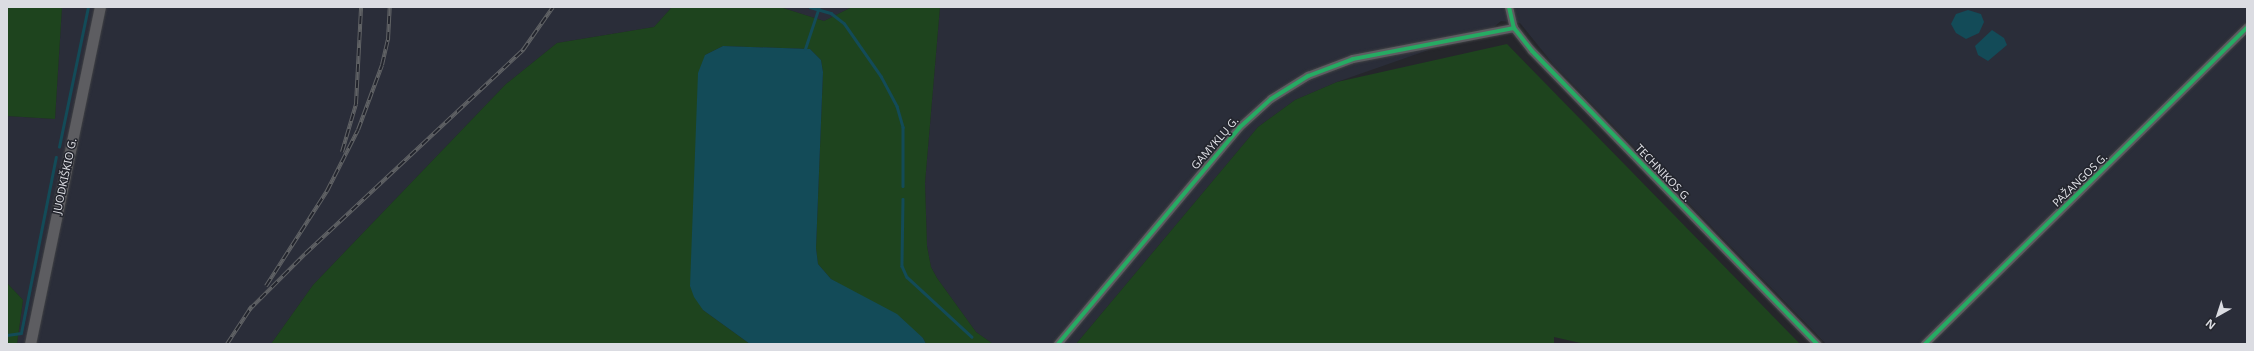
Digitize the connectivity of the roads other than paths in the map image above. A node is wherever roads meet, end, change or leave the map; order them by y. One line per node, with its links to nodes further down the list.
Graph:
1 (100, 7): 5 (street, JUODKIŠKIO G.)
2 (1509, 7): 3 (street, TECHNIKOS G.)
3 (1514, 28): 6 (street, GAMYKLŲ G.); 7 (street, TECHNIKOS G.)
4 (2247, 28): 8 (street, PAŽANGOS G.)
5 (30, 344)
6 (1058, 344)
7 (1817, 344)
8 (1925, 344)

